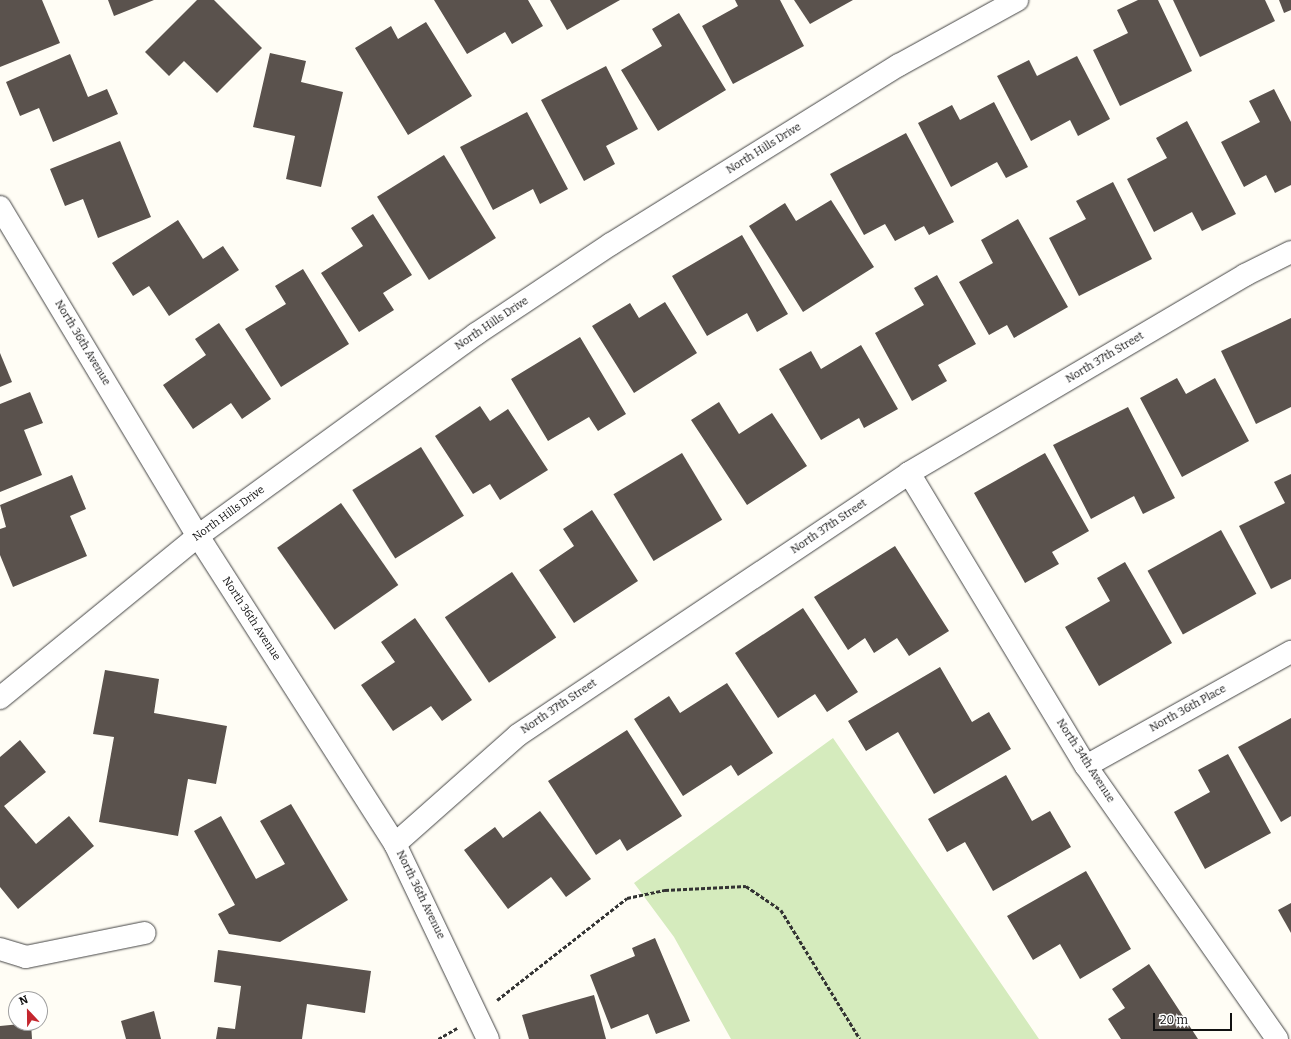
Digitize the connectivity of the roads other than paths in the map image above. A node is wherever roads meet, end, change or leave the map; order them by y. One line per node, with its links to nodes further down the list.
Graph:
1 (1017, 0): 5 (street, North Hills Drive)
2 (0, 207): 5 (street, North 36th Avenue)
3 (1291, 252): 4 (street, North 37th Street)
4 (909, 473): 8 (street, North 34th Avenue); 9 (street, North 37th Street)
5 (198, 536): 7 (street, North Hills Drive); 9 (street, North 36th Avenue)
6 (1291, 652): 8 (street, North 36th Place)
7 (0, 698)
8 (1086, 766): 13 (street, North 34th Avenue)
9 (395, 844): 12 (street, North 36th Avenue)
10 (145, 933): 11 (street)
11 (0, 949)
12 (488, 1039)
13 (1277, 1039)

